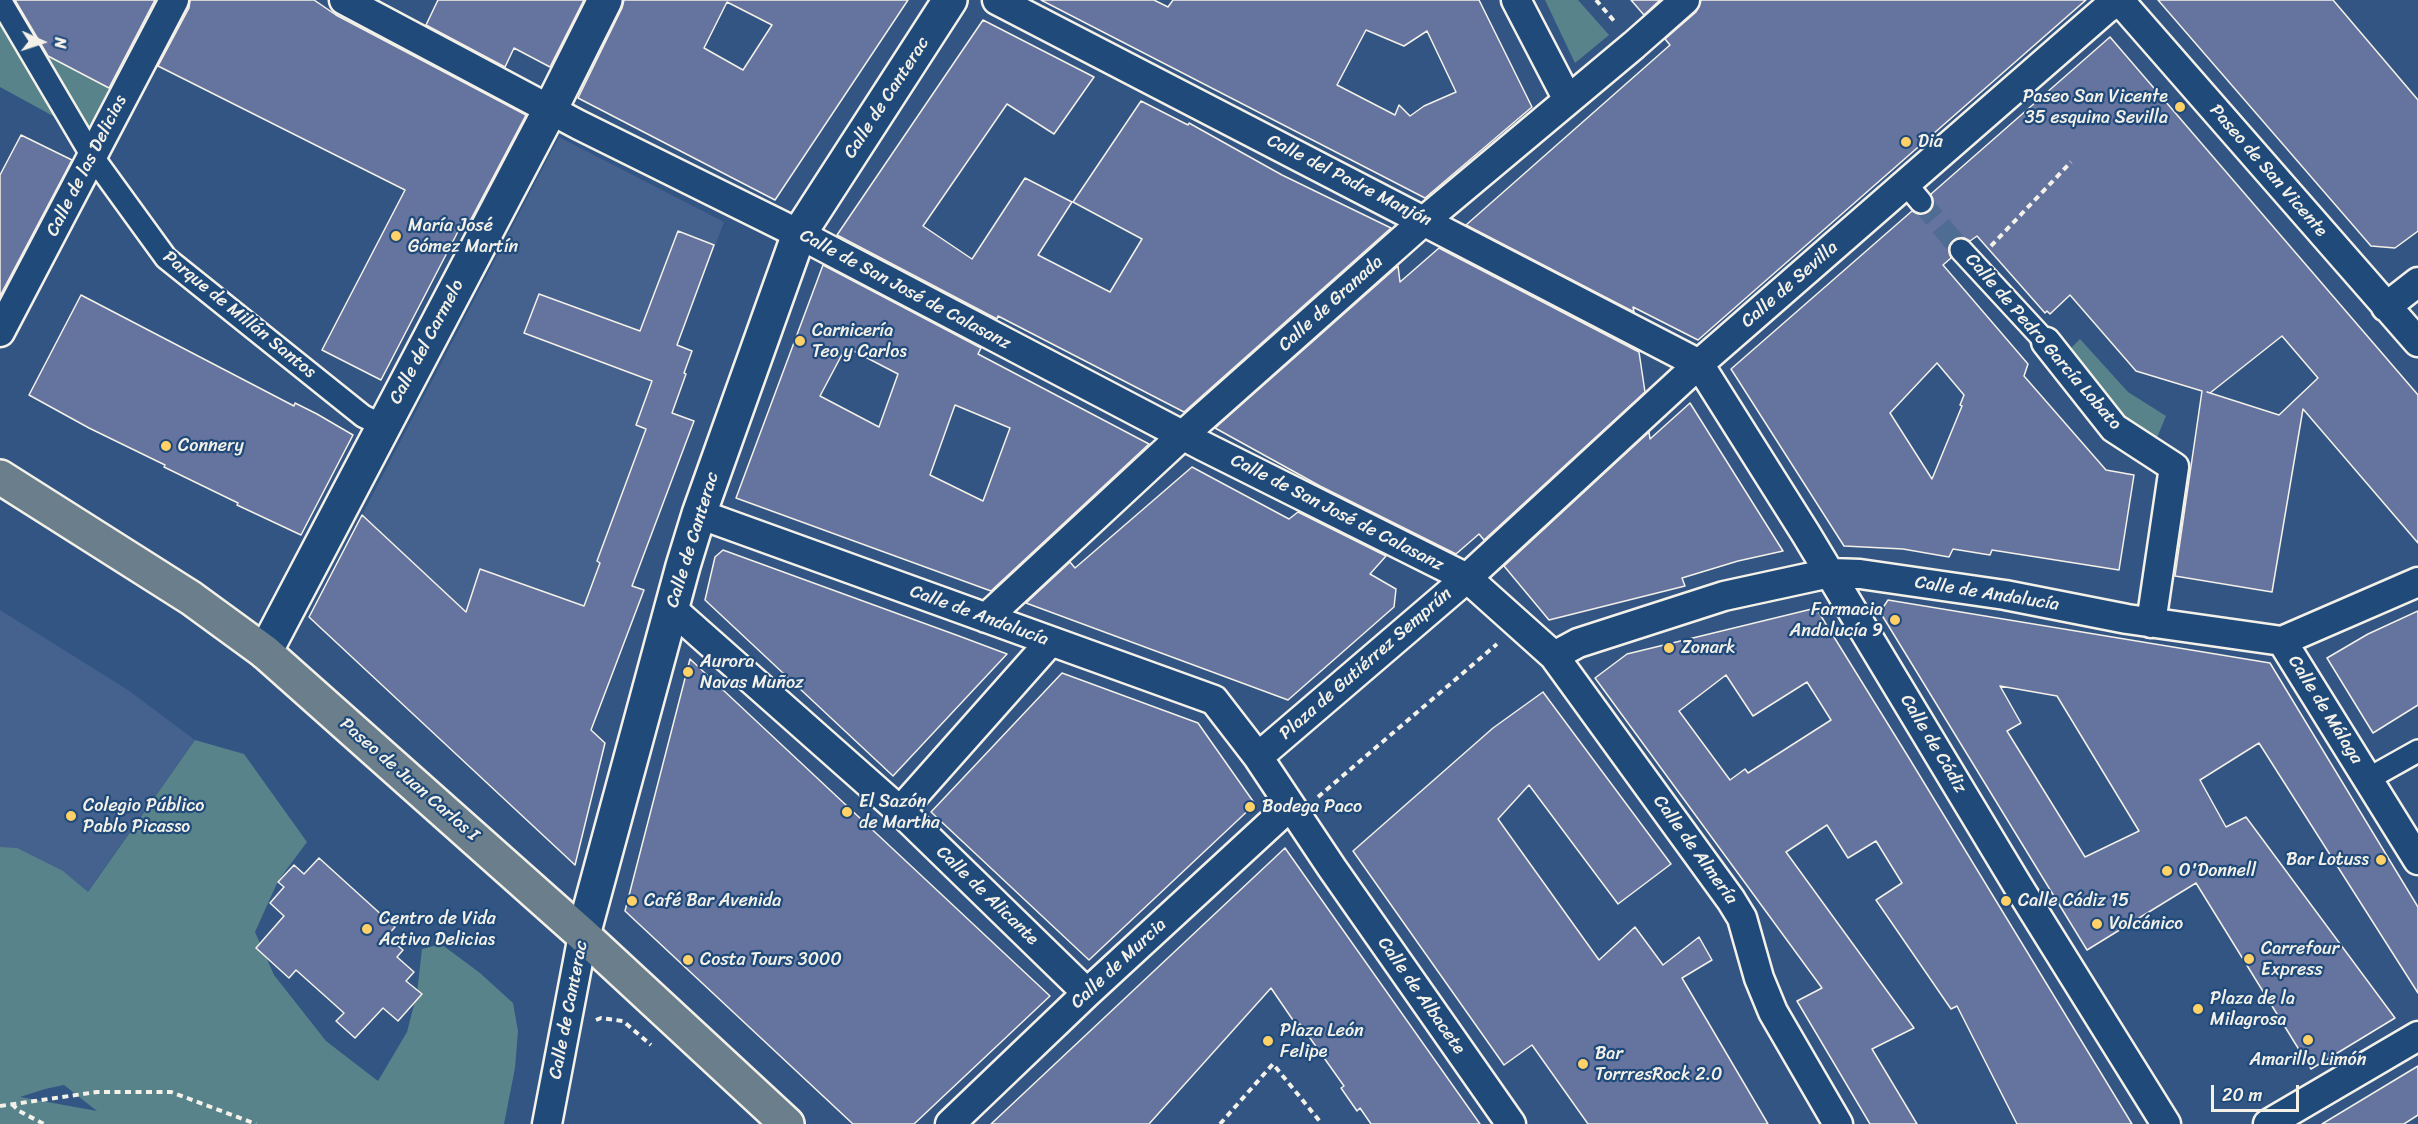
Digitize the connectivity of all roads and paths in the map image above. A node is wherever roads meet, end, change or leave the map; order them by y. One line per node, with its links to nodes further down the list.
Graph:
1 (0, 0): 12 (street, Parque de Millán Santos)
2 (174, 0): 12 (street, Calle de las Delicias)
3 (344, 0): 11 (street, Calle de San José de Calasanz)
4 (604, 0): 11 (street, Calle del Carmelo)
5 (950, 0): 15 (street, Calle de Canterac)
6 (997, 0): 14 (street, Calle del Padre Manjón)
7 (1516, 0): 10 (street)
8 (1685, 0): 10 (street, Calle de Granada)
9 (2119, 0): 18 (street, Paseo de San Vicente); 22 (street, Calle de Sevilla)
10 (1568, 100): 14 (street, Calle de Granada)
11 (550, 110): 15 (street, Calle de San José de Calasanz); 23 (street, Calle del Carmelo)
12 (92, 156): 19 (street, Calle de las Delicias); 23 (street, Parque de Millán Santos)
13 (2072, 162): 16 (path)
14 (1425, 220): 22 (street, Calle del Padre Manjón); 24 (street, Calle de Granada)
15 (799, 234): 24 (street, Calle de San José de Calasanz); 26 (street, Calle de Canterac)
16 (1967, 257): 20 (street, Calle de Pedro García Lobato)
17 (2418, 282): 18 (street)
18 (2386, 306): 21 (street, Paseo de San Vicente)
19 (0, 332)
20 (2046, 342): 32 (street, Calle de Pedro García Lobato)
21 (2418, 342)
22 (1699, 364): 27 (street, Calle de Cádiz); 28 (street, Calle de Sevilla)
23 (383, 426): 36 (street, Calle del Carmelo)
24 (1183, 435): 28 (street, Calle de San José de Calasanz); 31 (street, Calle de Granada)
25 (0, 477): 36 (main road, Paseo de Juan Carlos I)
26 (699, 514): 30 (street, Calle de Canterac); 31 (street, Calle de Andalucía)
27 (1830, 573): 32 (street, Calle de Andalucía); 37 (street, Calle de Andalucía); 60 (street, Calle de Cádiz)
28 (1467, 578): 33 (street, Plaza de Gutiérrez Semprún); 38 (street, Plaza de Gutiérrez Semprún)
29 (2418, 582): 34 (street)
30 (672, 609): 42 (street, Calle de Alicante); 44 (street, Calle de Canterac)
31 (986, 618): 35 (street, Calle de Andalucía)
32 (2151, 623): 34 (street, Calle de Andalucía)
33 (1518, 626): 37 (street, Plaza de Gutiérrez Semprún); 41 (path)
34 (2282, 641): 40 (street, Calle de Málaga)
35 (1050, 642): 38 (street, Calle de Andalucía); 42 (street)
36 (265, 652): 44 (main road, Paseo de Juan Carlos I)
37 (1554, 656): 59 (street, Calle de Almería)
38 (1251, 747): 41 (street)
39 (2418, 752): 40 (street, Calle de Málaga)
40 (2368, 779): 43 (street, Calle de Málaga)
41 (1300, 805): 45 (street, Calle de Murcia); 58 (street, Calle de Albacete)
42 (900, 811): 45 (street, Calle de Alicante)
43 (2418, 860)
44 (583, 935): 46 (street, Calle de Canterac); 54 (main road, Paseo de Juan Carlos I)
45 (1087, 993): 55 (street, Calle de Murcia)
46 (566, 1022): 48 (path); 53 (street, Calle de Canterac)
47 (2418, 1036): 61 (street)
48 (657, 1049)
49 (12, 1104): 50 (path); 51 (path); 52 (path)
50 (0, 1106)
51 (44, 1124)
52 (256, 1124)
53 (547, 1124)
54 (787, 1124)
55 (950, 1124)
56 (1220, 1124): 57 (path)
57 (1322, 1124)
58 (1510, 1124)
59 (1838, 1124)
60 (2166, 1124)
61 (2268, 1124)

